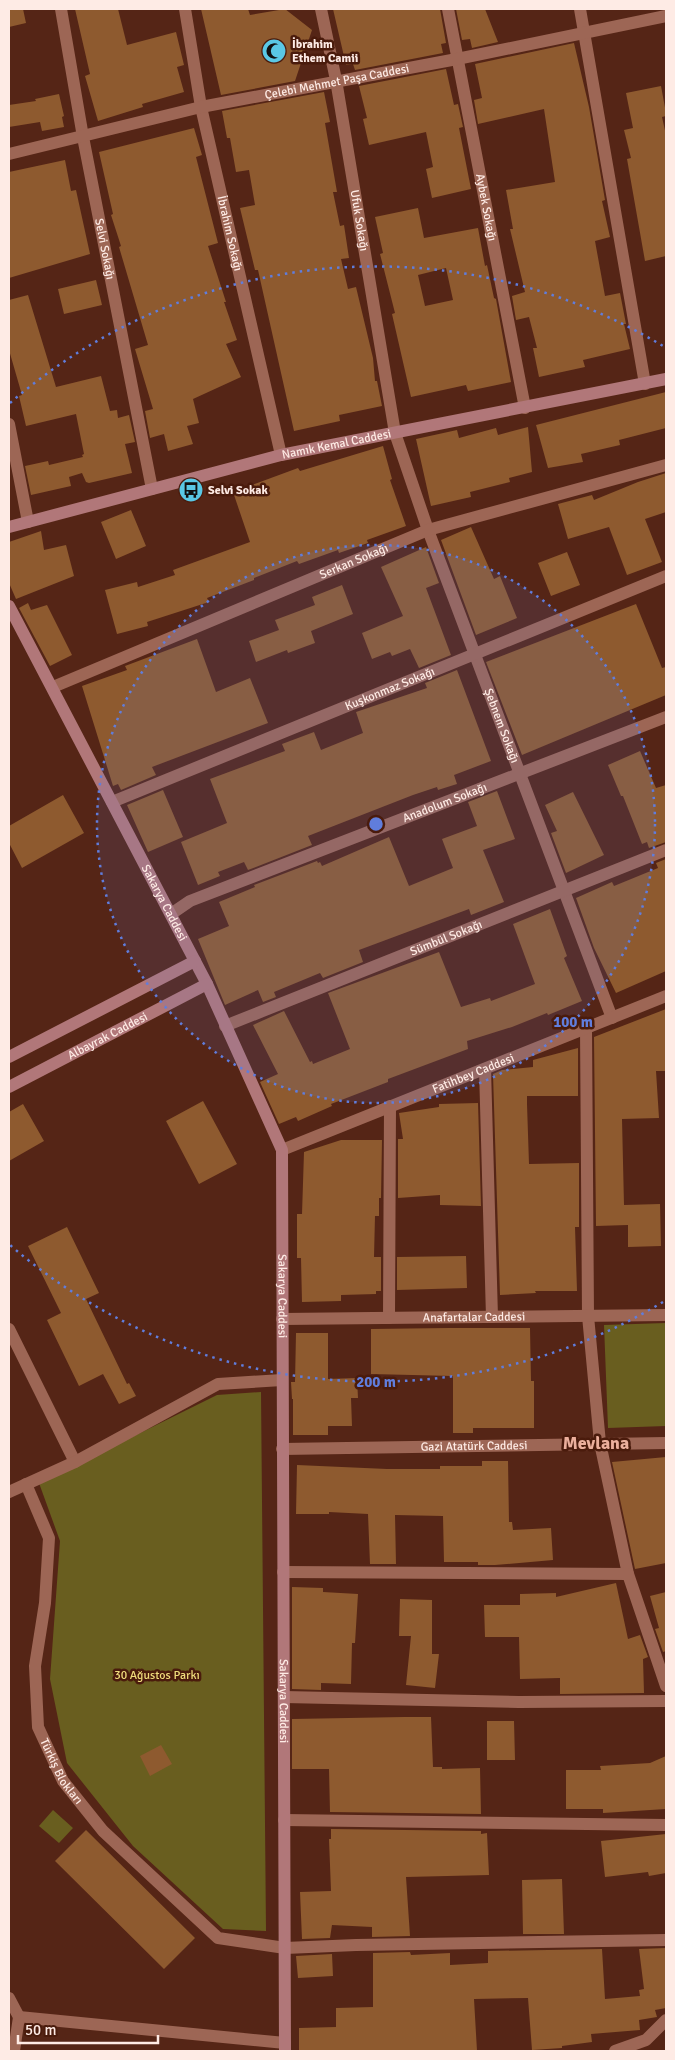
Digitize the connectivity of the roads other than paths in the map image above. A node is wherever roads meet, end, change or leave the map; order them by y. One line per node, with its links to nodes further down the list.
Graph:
1 (61, 9): 11 (street, Selvi Sokağı)
2 (185, 9): 10 (street, İbrahim Sokağı)
3 (321, 9): 9 (street, Ufuk Sokağı)
4 (448, 9): 8 (street, Aybek Sokağı)
5 (580, 9): 7 (street)
6 (666, 16): 7 (street, Çelebi Mehmet Paşa Caddesi)
7 (584, 32): 8 (street, Çelebi Mehmet Paşa Caddesi); 14 (street)
8 (457, 59): 9 (street, Çelebi Mehmet Paşa Caddesi); 15 (street, Aybek Sokağı)
9 (336, 80): 10 (street, Çelebi Mehmet Paşa Caddesi); 17 (street, Ufuk Sokağı)
10 (201, 107): 11 (street, Çelebi Mehmet Paşa Caddesi); 18 (street, İbrahim Sokağı)
11 (83, 137): 12 (street, Çelebi Mehmet Paşa Caddesi); 20 (street, Selvi Sokağı)
12 (9, 154)
13 (666, 380): 14 (street, Namık Kemal Caddesi)
14 (645, 384): 15 (street, Namık Kemal Caddesi)
15 (525, 408): 17 (street, Namık Kemal Caddesi)
16 (9, 424): 21 (street)
17 (395, 433): 18 (street, Namık Kemal Caddesi); 23 (street, Şebnem Sokağı)
18 (281, 455): 20 (street, Namık Kemal Caddesi)
19 (666, 465): 23 (street, Serkan Sokağı)
20 (152, 489): 21 (street, Namık Kemal Caddesi)
21 (28, 522): 22 (street, Namık Kemal Caddesi)
22 (9, 527)
23 (428, 530): 26 (street, Şebnem Sokağı); 27 (street, Serkan Sokağı)
24 (666, 576): 26 (street, Kuşkonmaz Sokağı)
25 (9, 606): 27 (street, Sakarya Caddesi)
26 (475, 654): 29 (street, Şebnem Sokağı); 30 (street, Kuşkonmaz Sokağı)
27 (53, 687): 30 (street, Sakarya Caddesi)
28 (666, 717): 29 (street, Anadolum Sokağı)
29 (520, 774): 32 (street, Şebnem Sokağı); 33 (street, Anadolum Sokağı)
30 (112, 802): 33 (street, Sakarya Caddesi)
31 (666, 850): 32 (street, Sümbül Sokağı)
32 (564, 890): 37 (street, Şebnem Sokağı); 38 (street, Sümbül Sokağı)
33 (171, 914): 34 (street, Sakarya Caddesi)
34 (195, 961): 35 (street, Sakarya Caddesi); 40 (street, Albayrak Caddesi)
35 (206, 984): 38 (street, Sakarya Caddesi); 42 (street, Albayrak Caddesi)
36 (666, 996): 37 (street, Fatihbey Caddesi)
37 (612, 1018): 39 (street, Fatihbey Caddesi)
38 (225, 1026): 44 (street, Sakarya Caddesi)
39 (586, 1028): 41 (street, Fatihbey Caddesi); 46 (street)
40 (9, 1057)
41 (485, 1069): 43 (street, Fatihbey Caddesi); 47 (street)
42 (9, 1087)
43 (390, 1106): 44 (street, Fatihbey Caddesi); 48 (street)
44 (282, 1150): 49 (street, Sakarya Caddesi)
45 (666, 1315): 46 (street, Anafartalar Caddesi)
46 (588, 1316): 47 (street, Anafartalar Caddesi); 53 (street)
47 (492, 1317): 48 (street, Anafartalar Caddesi)
48 (389, 1318): 49 (street, Anafartalar Caddesi)
49 (282, 1319): 51 (street, Sakarya Caddesi)
50 (9, 1329): 55 (street)
51 (282, 1380): 54 (street, Sakarya Caddesi); 55 (street)
52 (666, 1442): 53 (street, Gazi Atatürk Caddesi)
53 (600, 1443): 54 (street, Gazi Atatürk Caddesi); 59 (street)
54 (282, 1449): 58 (street, Sakarya Caddesi)
55 (75, 1462): 56 (street)
56 (26, 1484): 57 (street); 66 (street, Türkiş Blokları)
57 (9, 1492)
58 (283, 1572): 59 (street); 61 (street, Sakarya Caddesi)
59 (628, 1574): 60 (street)
60 (666, 1686)
61 (284, 1698): 62 (street); 63 (street, Sakarya Caddesi)
62 (666, 1701)
63 (284, 1820): 64 (street); 66 (street, Sakarya Caddesi)
64 (666, 1824)
65 (666, 1940): 66 (street, Türkiş Blokları)
66 (285, 1948): 70 (street, Sakarya Caddesi)
67 (9, 1998): 68 (street)
68 (19, 2017): 70 (street); 71 (street)
69 (666, 2020): 72 (street)
70 (285, 2047)
71 (14, 2051)
72 (616, 2051)

